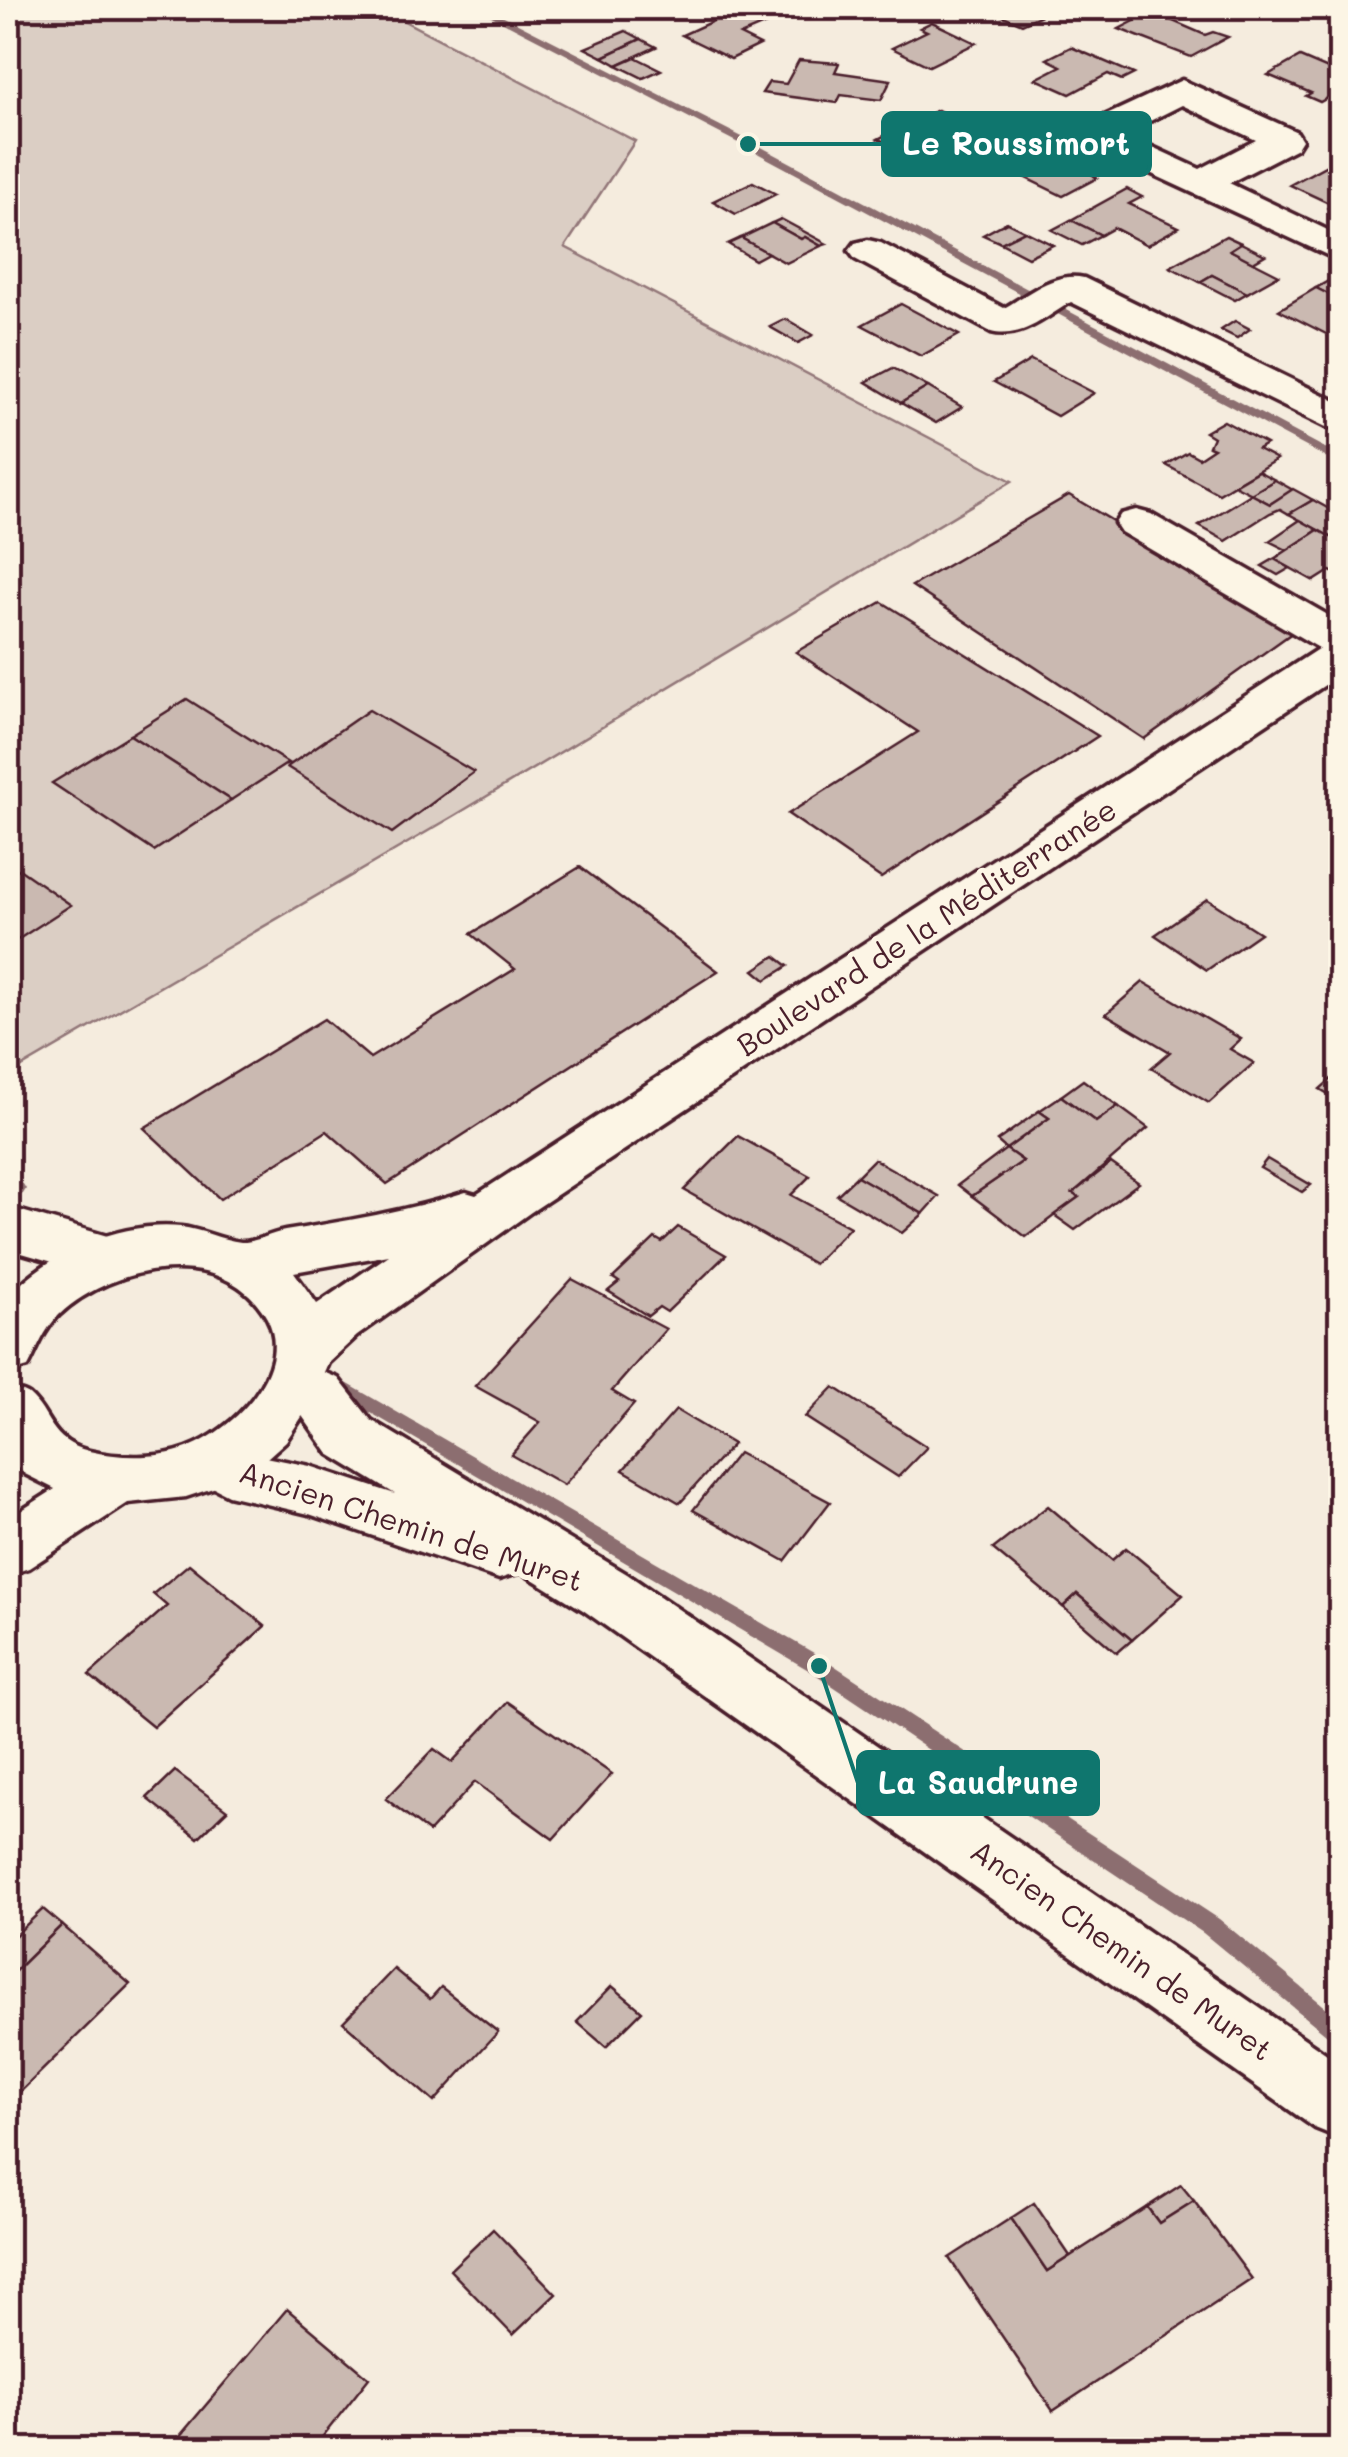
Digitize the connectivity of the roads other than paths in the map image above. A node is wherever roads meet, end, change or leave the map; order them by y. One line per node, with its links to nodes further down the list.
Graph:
1 (1201, 183): 2 (street)
2 (1340, 250)
3 (868, 251): 4 (street)
4 (1340, 418)
5 (1136, 523): 6 (street)
6 (1340, 641)
7 (1340, 655): 8 (street, Boulevard de la Méditerranée)
8 (512, 1198): 11 (street, Boulevard de la Méditerranée); 13 (street, Boulevard de la Méditerranée)
9 (8, 1228): 10 (street)
10 (108, 1258): 11 (street); 12 (street)
11 (245, 1264): 13 (street)
12 (8, 1345)
13 (297, 1368): 15 (street, Boulevard de la Méditerranée); 18 (street, Ancien Chemin de Muret)
14 (8, 1412): 16 (street)
15 (218, 1462): 16 (street, Boulevard de la Méditerranée); 18 (street, Ancien Chemin de Muret)
16 (118, 1480): 17 (street)
17 (8, 1550)
18 (606, 1592): 19 (street, Ancien Chemin de Muret)
19 (1340, 2104)

